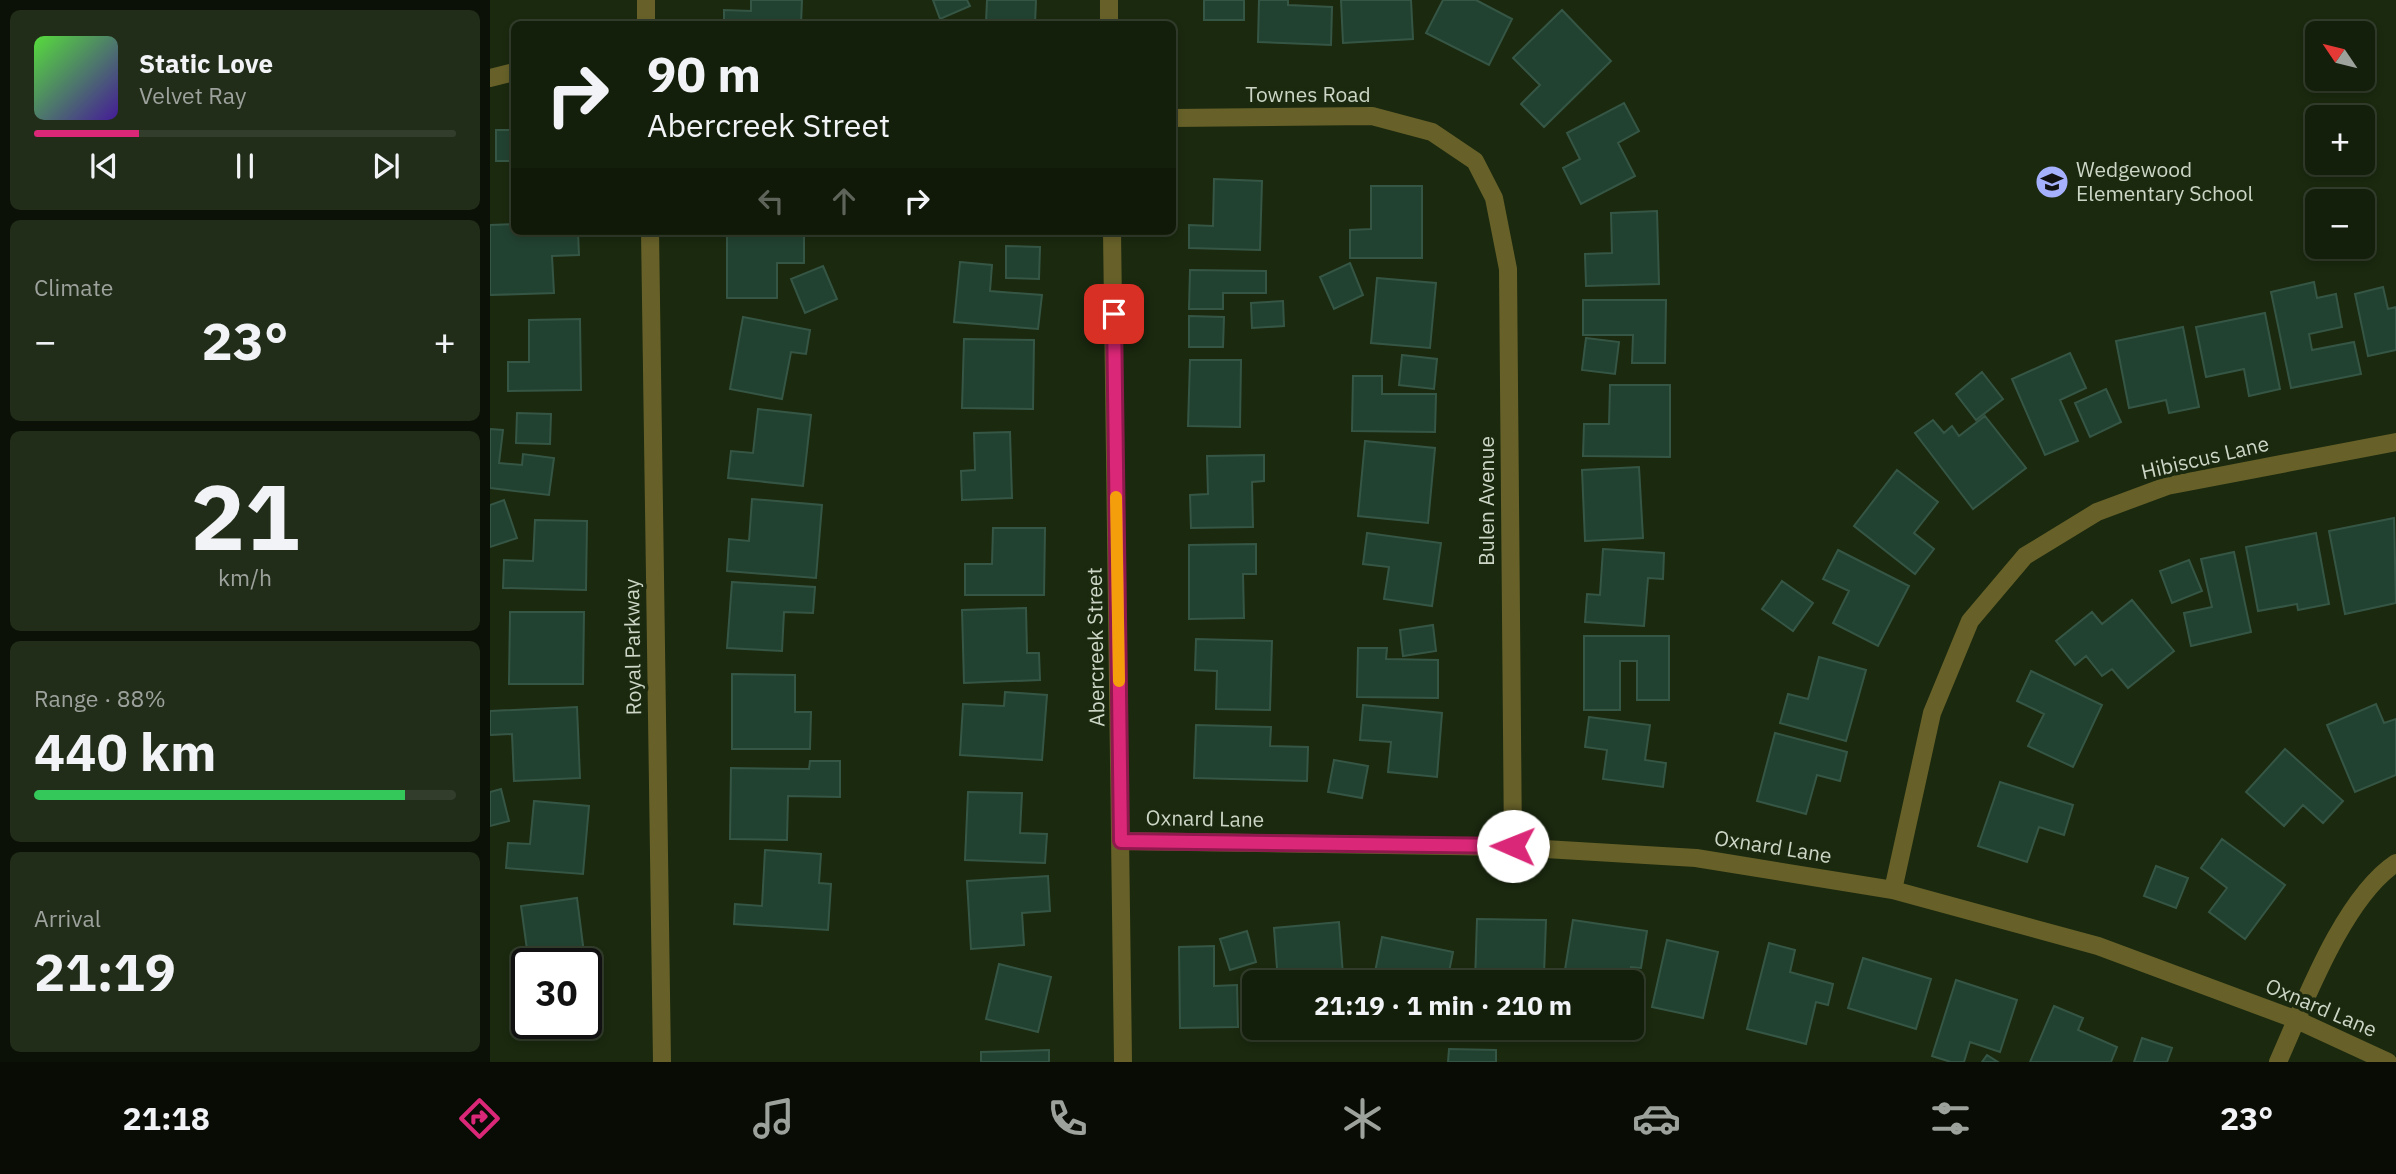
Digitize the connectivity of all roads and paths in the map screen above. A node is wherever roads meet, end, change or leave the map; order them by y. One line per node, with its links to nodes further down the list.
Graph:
1 (646, 0): 3 (street)
2 (1109, 0): 4 (street)
3 (646, 21)
4 (1110, 21)
5 (511, 73): 6 (street)
6 (490, 78)
7 (1176, 118): 8 (street, Townes Road)
8 (1475, 161): 13 (street, Bulen Avenue)
9 (650, 235): 17 (street, Royal Parkway)
10 (1112, 235): 12 (street, Abercreek Street)
11 (2396, 442): 15 (street, Hibiscus Lane)
12 (1121, 841): 13 (street, Oxnard Lane); 18 (street, Abercreek Street)
13 (1513, 846): 15 (street, Oxnard Lane)
14 (2396, 863): 16 (street)
15 (1893, 890): 16 (street, Oxnard Lane)
16 (2297, 1020): 19 (street); 20 (street, Oxnard Lane)
17 (662, 1062)
18 (1124, 1062)
19 (2278, 1062)
20 (2388, 1062)

